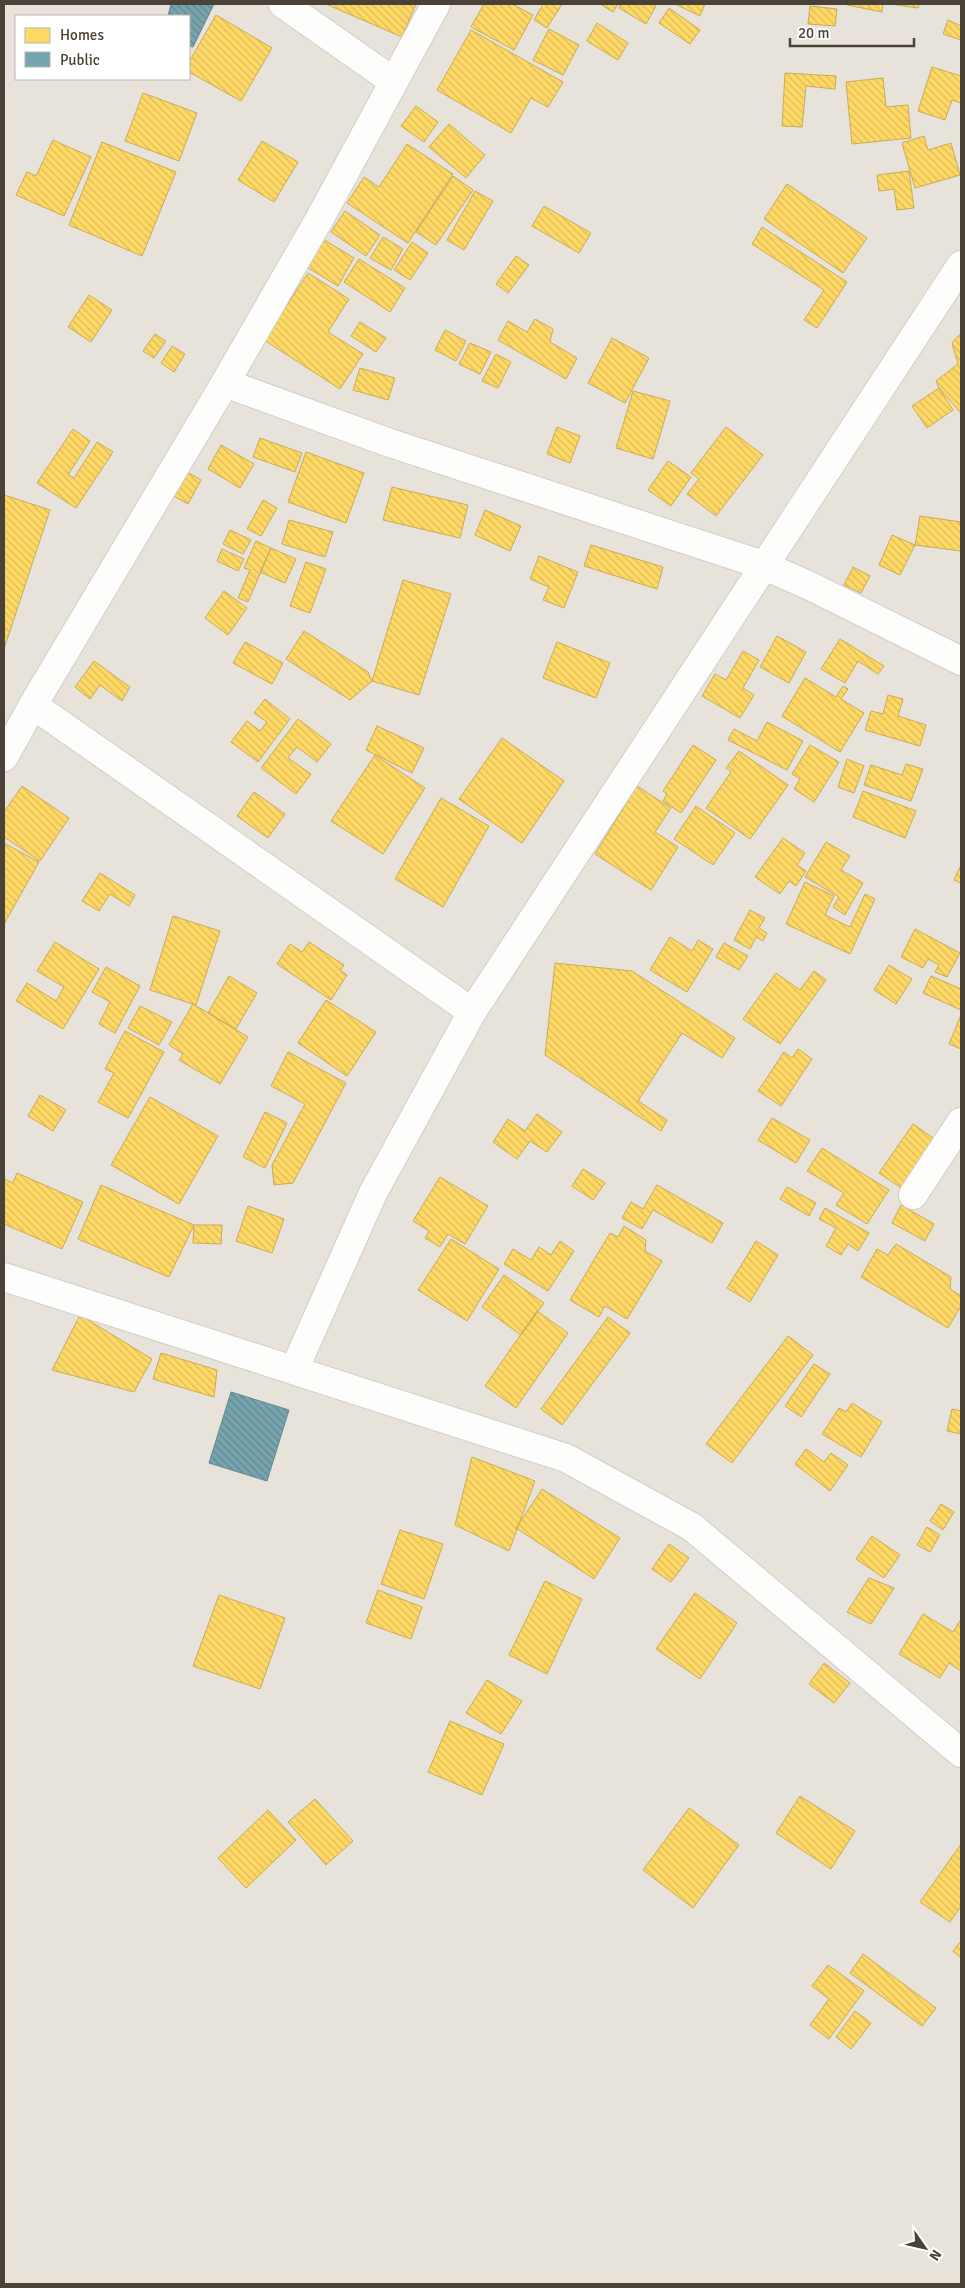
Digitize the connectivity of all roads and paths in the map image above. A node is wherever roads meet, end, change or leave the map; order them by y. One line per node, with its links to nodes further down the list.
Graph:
1 (283, 4): 3 (street)
2 (436, 4): 3 (street)
3 (393, 80): 5 (street)
4 (961, 265): 6 (street)
5 (225, 384): 6 (street); 8 (street)
6 (763, 565): 7 (street); 10 (street)
7 (961, 662)
8 (33, 705): 9 (street); 10 (street)
9 (4, 757)
10 (472, 1012): 14 (street)
11 (961, 1122): 12 (street)
12 (913, 1194)
13 (4, 1277): 14 (street)
14 (294, 1370): 15 (street)
15 (961, 1753)

